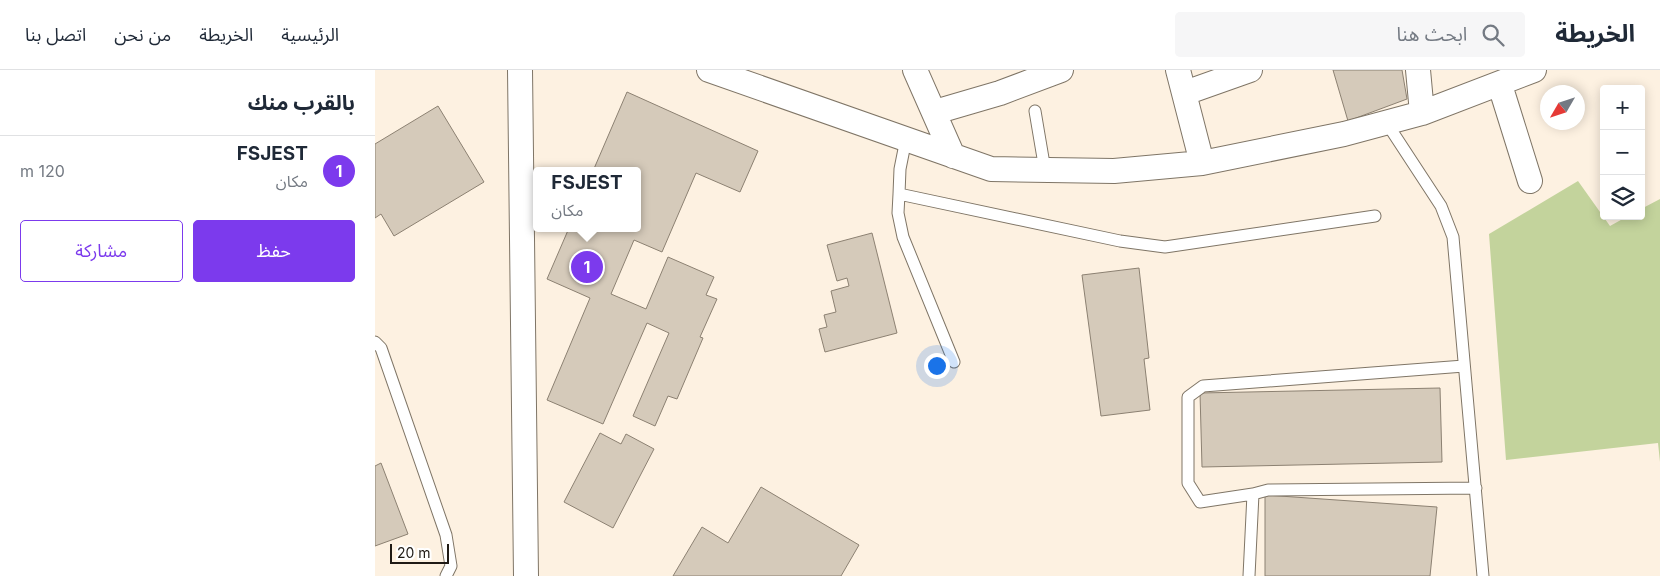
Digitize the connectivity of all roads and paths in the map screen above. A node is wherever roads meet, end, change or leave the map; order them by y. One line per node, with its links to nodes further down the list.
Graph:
1 (520, 70): 28 (street)
2 (709, 70): 15 (street)
3 (915, 70): 12 (street)
4 (1061, 70): 12 (street)
5 (1178, 70): 10 (street)
6 (1250, 70): 10 (street)
7 (1419, 70): 13 (street)
8 (1534, 70): 9 (street)
9 (1499, 85): 13 (street); 19 (street)
10 (1185, 93): 17 (street)
11 (1035, 111): 18 (lane)
12 (935, 112): 16 (street)
13 (1422, 113): 14 (street)
14 (1386, 122): 17 (street); 24 (lane)
15 (906, 139): 16 (street); 20 (lane)
16 (953, 156): 18 (street)
17 (1203, 163): 18 (street)
18 (1045, 170)
19 (1530, 181)
20 (899, 194): 21 (lane); 23 (lane)
21 (1375, 216)
22 (375, 342): 27 (lane)
23 (954, 362)
24 (1464, 366): 25 (lane); 26 (lane)
25 (1476, 488): 26 (lane); 30 (lane)
26 (1253, 494): 29 (lane)
27 (446, 576)
28 (526, 576)
29 (1249, 576)
30 (1483, 576)

